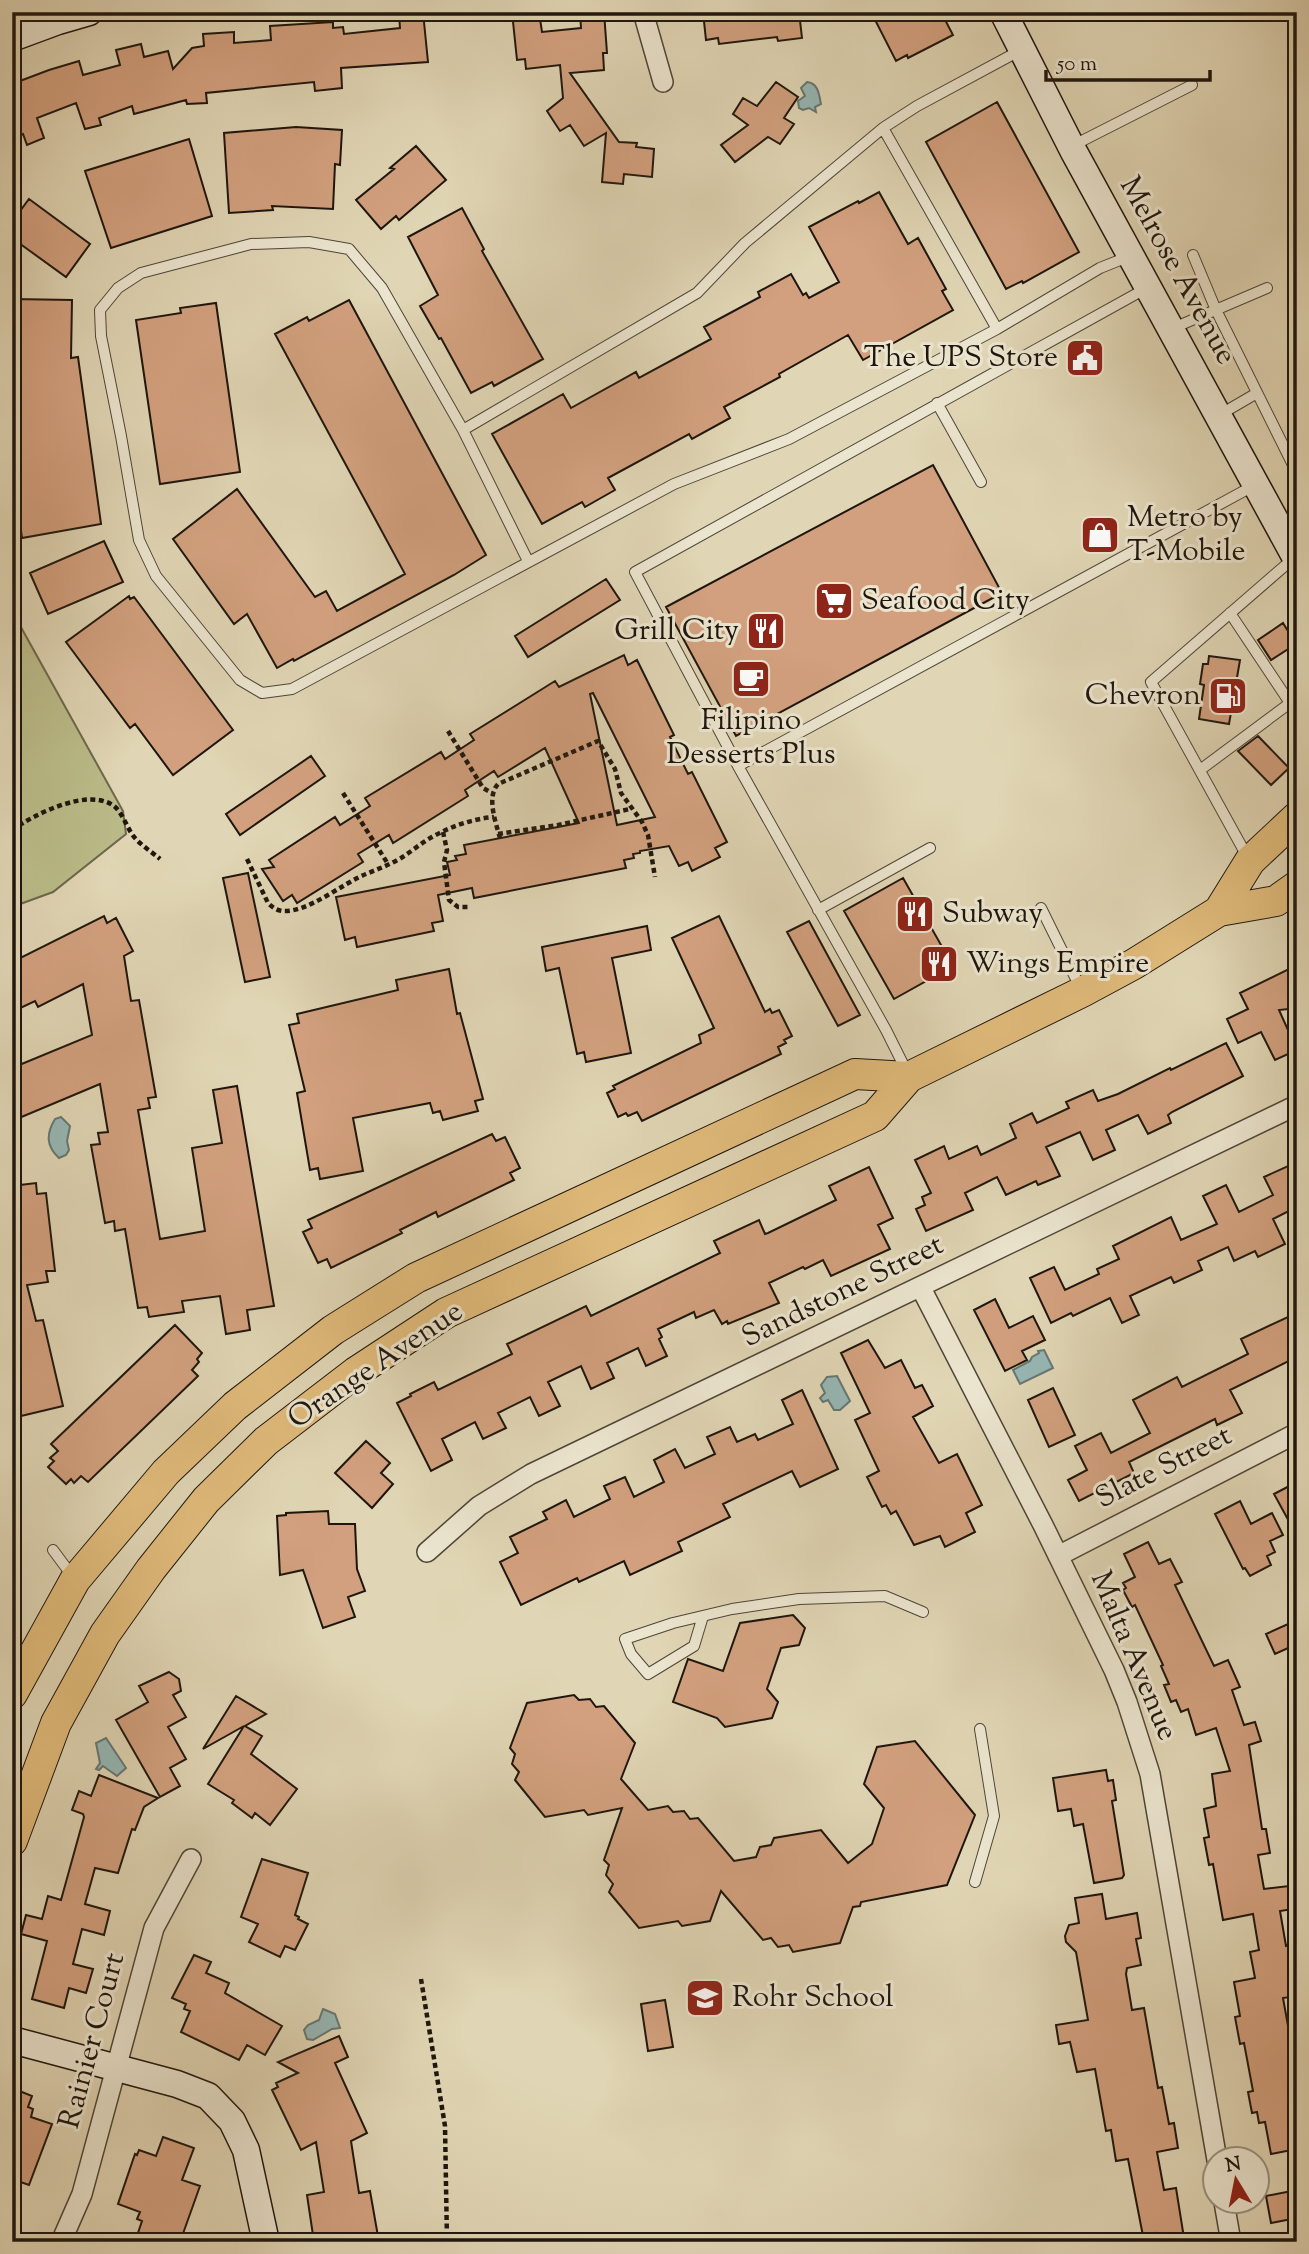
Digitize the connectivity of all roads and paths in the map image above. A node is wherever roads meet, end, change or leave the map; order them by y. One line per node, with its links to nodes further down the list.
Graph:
1 (89, 12): 4 (street)
2 (643, 12): 6 (street)
3 (1003, 12): 5 (street, Melrose Avenue)
4 (12, 38)
5 (1022, 50): 8 (lane); 9 (street, Melrose Avenue)
6 (663, 82)
7 (1192, 85): 9 (lane)
8 (883, 128): 15 (lane); 20 (lane)
9 (1071, 146): 11 (street, Melrose Avenue)
10 (1193, 255): 14 (lane)
11 (1131, 256): 12 (street, Melrose Avenue); 15 (lane)
12 (1148, 287): 16 (street, Melrose Avenue); 18 (lane)
13 (1267, 288): 14 (lane)
14 (1216, 310): 16 (lane); 17 (lane)
15 (997, 329): 25 (lane)
16 (1171, 329): 19 (street, Melrose Avenue)
17 (1257, 393): 19 (lane); 21 (lane)
18 (936, 403): 22 (lane); 29 (lane)
19 (1218, 416): 23 (street, Melrose Avenue)
20 (463, 430): 25 (lane); 25 (lane)
21 (1297, 473)
22 (981, 482)
23 (1256, 485): 24 (street, Melrose Avenue); 29 (lane)
24 (1294, 547): 26 (lane)
25 (528, 561)
26 (1230, 613): 27 (lane); 30 (lane)
27 (1295, 704): 30 (lane)
28 (448, 731): 32 (path)
29 (738, 766): 47 (lane)
30 (1200, 770): 41 (lane)
31 (343, 793): 42 (path)
32 (492, 793): 33 (path); 34 (path)
33 (630, 808): 34 (path); 43 (path)
34 (494, 817): 37 (path)
35 (1297, 817): 41 (main road, Orange Avenue)
36 (12, 830): 39 (path)
37 (443, 832): 42 (path); 45 (path)
38 (930, 848): 47 (lane)
39 (160, 859)
40 (247, 859): 42 (path)
41 (1250, 862): 48 (main road, Orange Avenue)
42 (388, 864)
43 (655, 877)
44 (1297, 886): 48 (main road, Orange Avenue)
45 (469, 907)
46 (1041, 908): 49 (lane)
47 (818, 910): 50 (lane)
48 (1219, 911): 49 (main road, Orange Avenue)
49 (1082, 992): 50 (main road, Orange Avenue)
50 (909, 1077): 52 (main road, Orange Avenue); 53 (main road, Orange Avenue)
51 (1297, 1105): 54 (street, Sandstone Street)
52 (612, 1186): 53 (main road); 59 (main road, Orange Avenue)
53 (633, 1227): 64 (main road, Orange Avenue)
54 (921, 1288): 57 (street, Sandstone Street); 58 (street, Malta Avenue)
55 (1297, 1433): 58 (street, Slate Street)
56 (53, 1550): 59 (lane)
57 (427, 1552)
58 (1058, 1556): 70 (street, Malta Avenue)
59 (75, 1580): 62 (main road, Orange Avenue)
60 (923, 1612): 61 (lane)
61 (703, 1616): 61 (lane)
62 (12, 1693)
63 (980, 1729): 66 (lane)
64 (12, 1841)
65 (191, 1859): 69 (street, Rainier Court)
66 (975, 1882)
67 (421, 1979): 74 (path)
68 (12, 2040): 69 (street)
69 (117, 2068): 72 (street, Rainier Court); 73 (street)
70 (1215, 2146)
71 (1226, 2216): 75 (street)
72 (61, 2242)
73 (266, 2242)
74 (447, 2242)
75 (1231, 2242)

